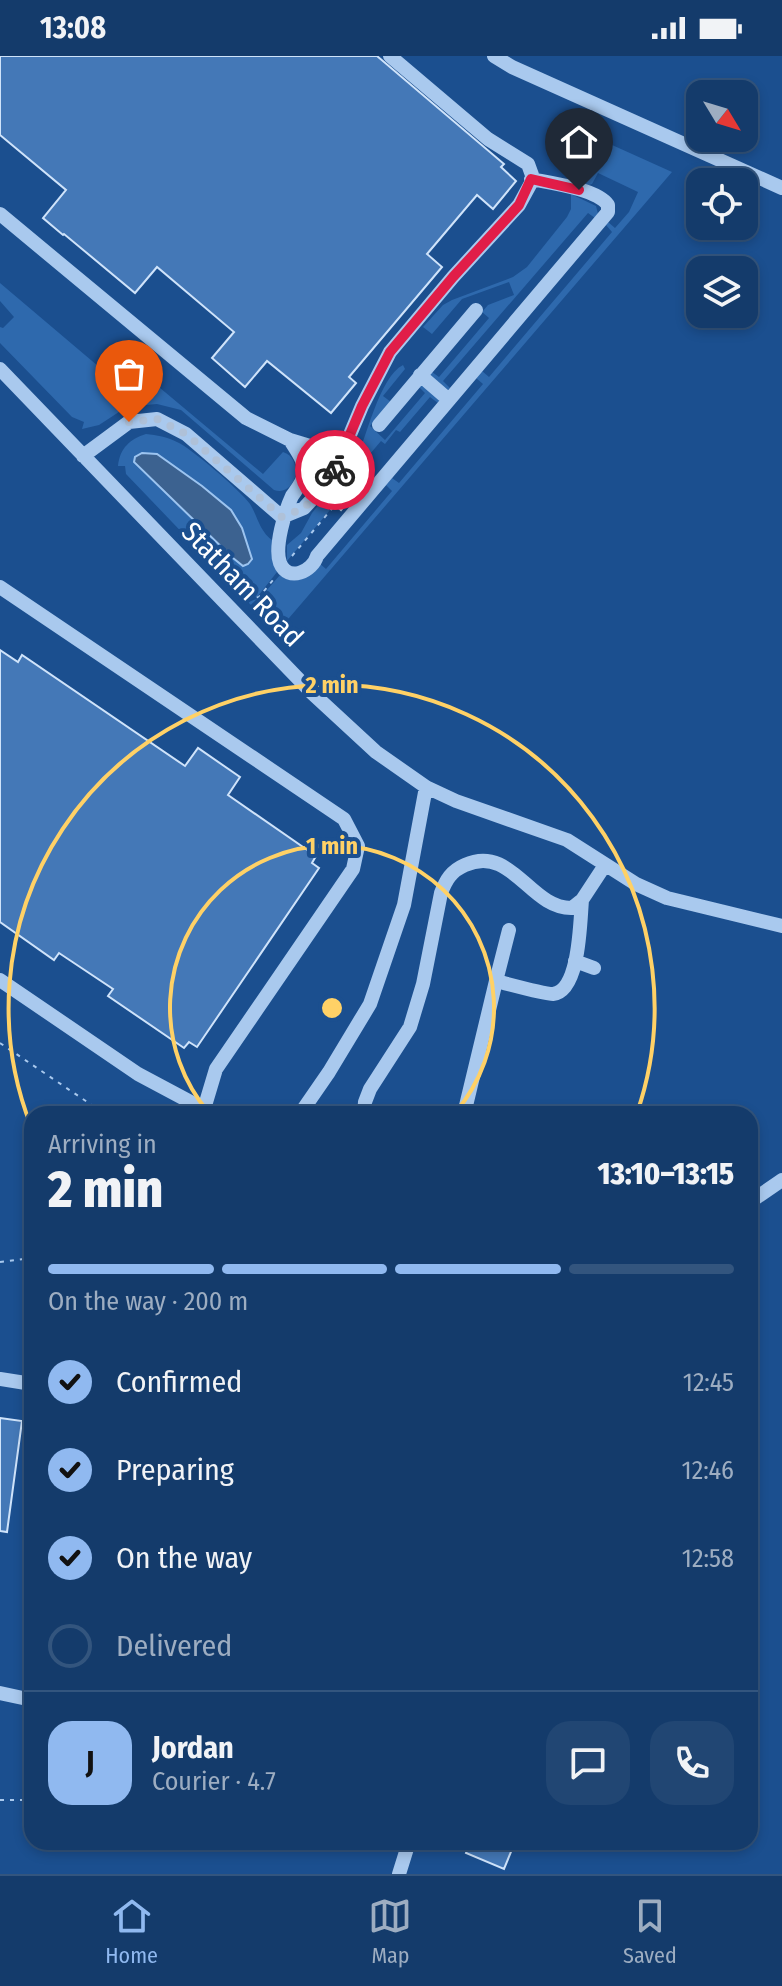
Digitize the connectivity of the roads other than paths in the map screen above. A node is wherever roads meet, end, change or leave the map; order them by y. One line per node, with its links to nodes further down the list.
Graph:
1 (390, 56): 3 (street)
2 (494, 56): 4 (street)
3 (531, 179): 9 (street); 12 (street)
4 (782, 188)
5 (0, 214): 11 (street)
6 (476, 310): 8 (street)
7 (0, 369): 13 (street, Statham Road)
8 (420, 375): 9 (street); 10 (street)
9 (449, 400): 14 (street)
10 (379, 425)
11 (290, 440): 12 (street); 14 (street)
12 (346, 443): 14 (street)
13 (83, 456): 14 (street); 16 (street, Statham Road)
14 (282, 517)
15 (0, 587): 26 (street)
16 (426, 787): 17 (street, Statham Road); 27 (street)
17 (605, 865): 18 (street); 19 (street, Statham Road)
18 (582, 900): 21 (street); 28 (street)
19 (782, 926)
20 (509, 930): 24 (street)
21 (575, 961): 22 (street); 24 (street)
22 (594, 968)
23 (0, 980): 25 (street)
24 (496, 981): 29 (street)
25 (195, 1106)
26 (207, 1106)
27 (306, 1106)
28 (365, 1106)
29 (466, 1106)
30 (782, 1180): 31 (street)
31 (758, 1196)
32 (0, 1379): 33 (street)
33 (24, 1383)
34 (0, 1693): 35 (street)
35 (24, 1698)
36 (406, 1850): 37 (street)
37 (399, 1874)

